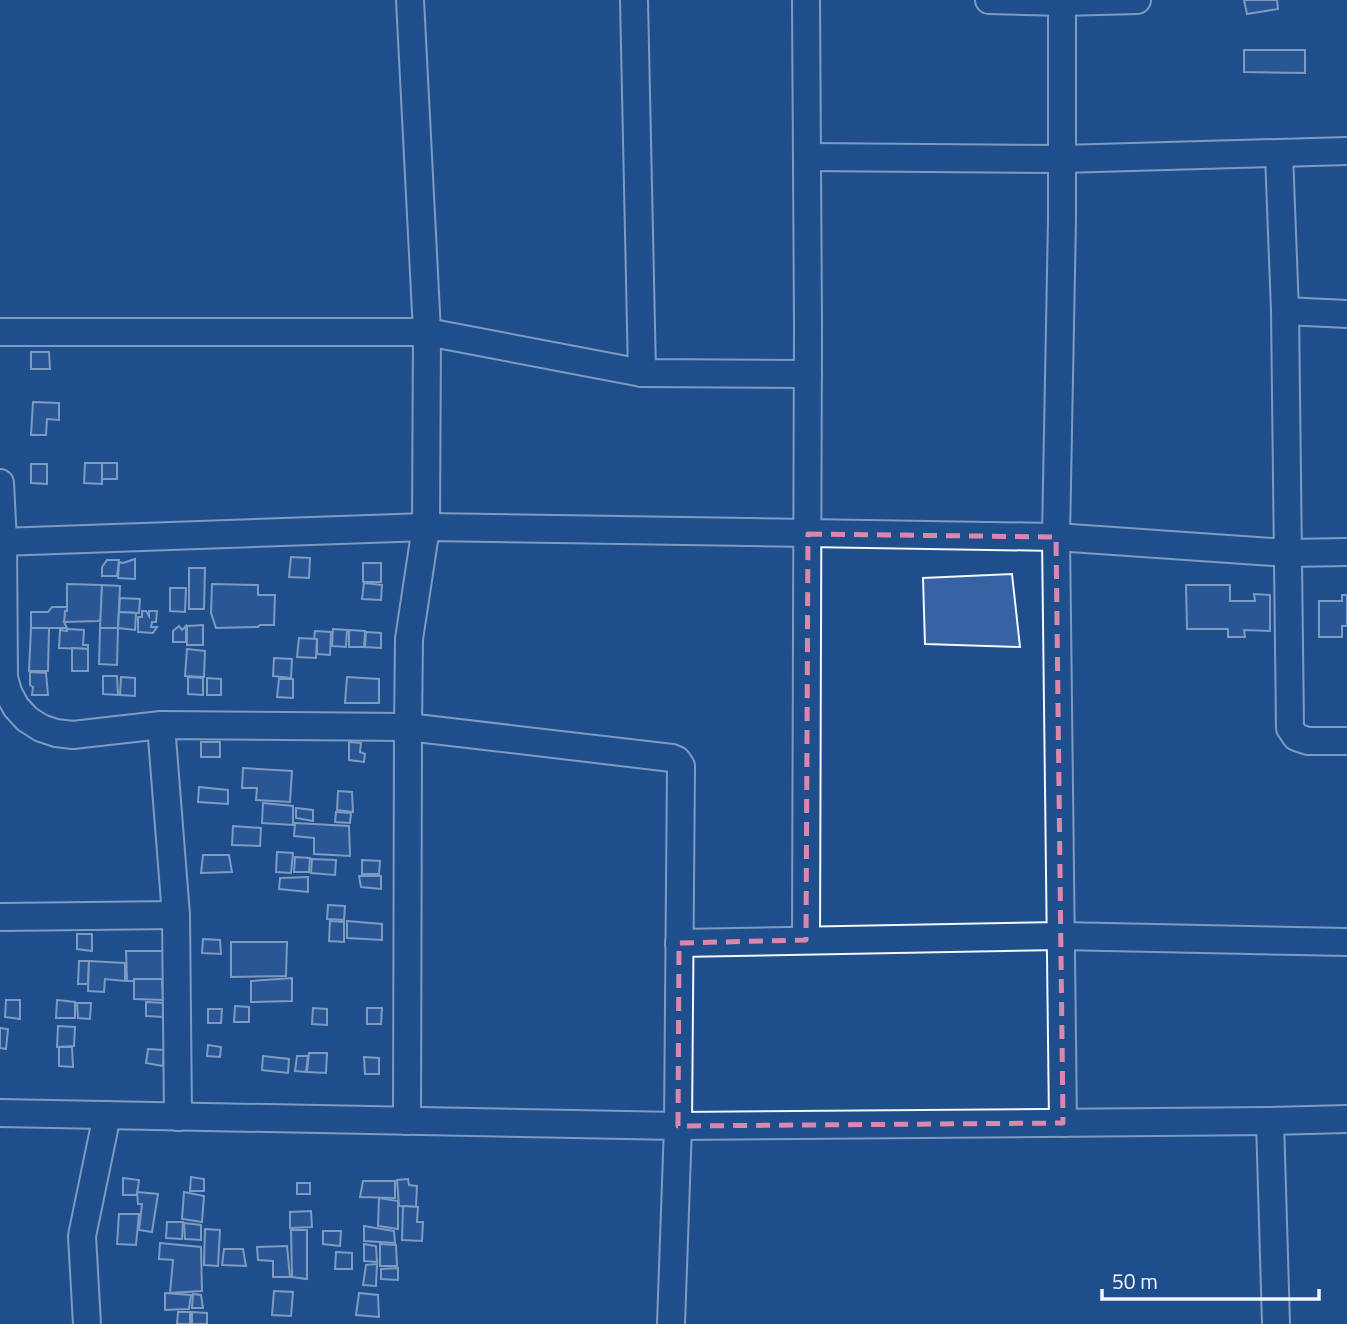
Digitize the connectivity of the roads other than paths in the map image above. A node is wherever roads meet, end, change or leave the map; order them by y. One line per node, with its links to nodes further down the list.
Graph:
1 (410, 0): 14 (street)
2 (634, 0): 15 (street)
3 (806, 0): 9 (street)
4 (989, 0): 6 (street)
5 (1137, 0): 6 (street)
6 (1062, 1): 10 (street)
7 (1347, 151): 8 (street)
8 (1279, 154): 10 (street); 11 (street)
9 (807, 157): 10 (street); 16 (street)
10 (1062, 159): 20 (street)
11 (1285, 311): 12 (street); 23 (street)
12 (1347, 314)
13 (0, 332): 14 (street)
14 (427, 332): 15 (street); 18 (street)
15 (642, 373): 16 (street)
16 (808, 374): 19 (street)
17 (0, 483): 21 (street)
18 (426, 527): 19 (street); 21 (street); 25 (street)
19 (808, 534): 20 (street); 30 (street)
20 (1056, 537): 23 (street); 29 (street)
21 (1, 542): 24 (street)
22 (1347, 552): 23 (street)
23 (1287, 553): 26 (street)
24 (162, 724): 25 (street); 27 (street)
25 (408, 727): 32 (street); 37 (street)
26 (1347, 741)
27 (176, 915): 28 (street); 35 (street)
28 (0, 917)
29 (1060, 936): 30 (street); 31 (street); 39 (street)
30 (806, 940): 32 (street)
31 (1347, 942)
32 (679, 943): 40 (street)
33 (0, 1113): 34 (street)
34 (107, 1115): 35 (street); 41 (street)
35 (178, 1116): 37 (street)
36 (1347, 1119): 38 (street)
37 (407, 1121): 40 (street)
38 (1270, 1121): 39 (street); 43 (street)
39 (1063, 1123): 40 (street)
40 (678, 1126): 42 (street)
41 (87, 1324)
42 (671, 1324)
43 (1276, 1324)

